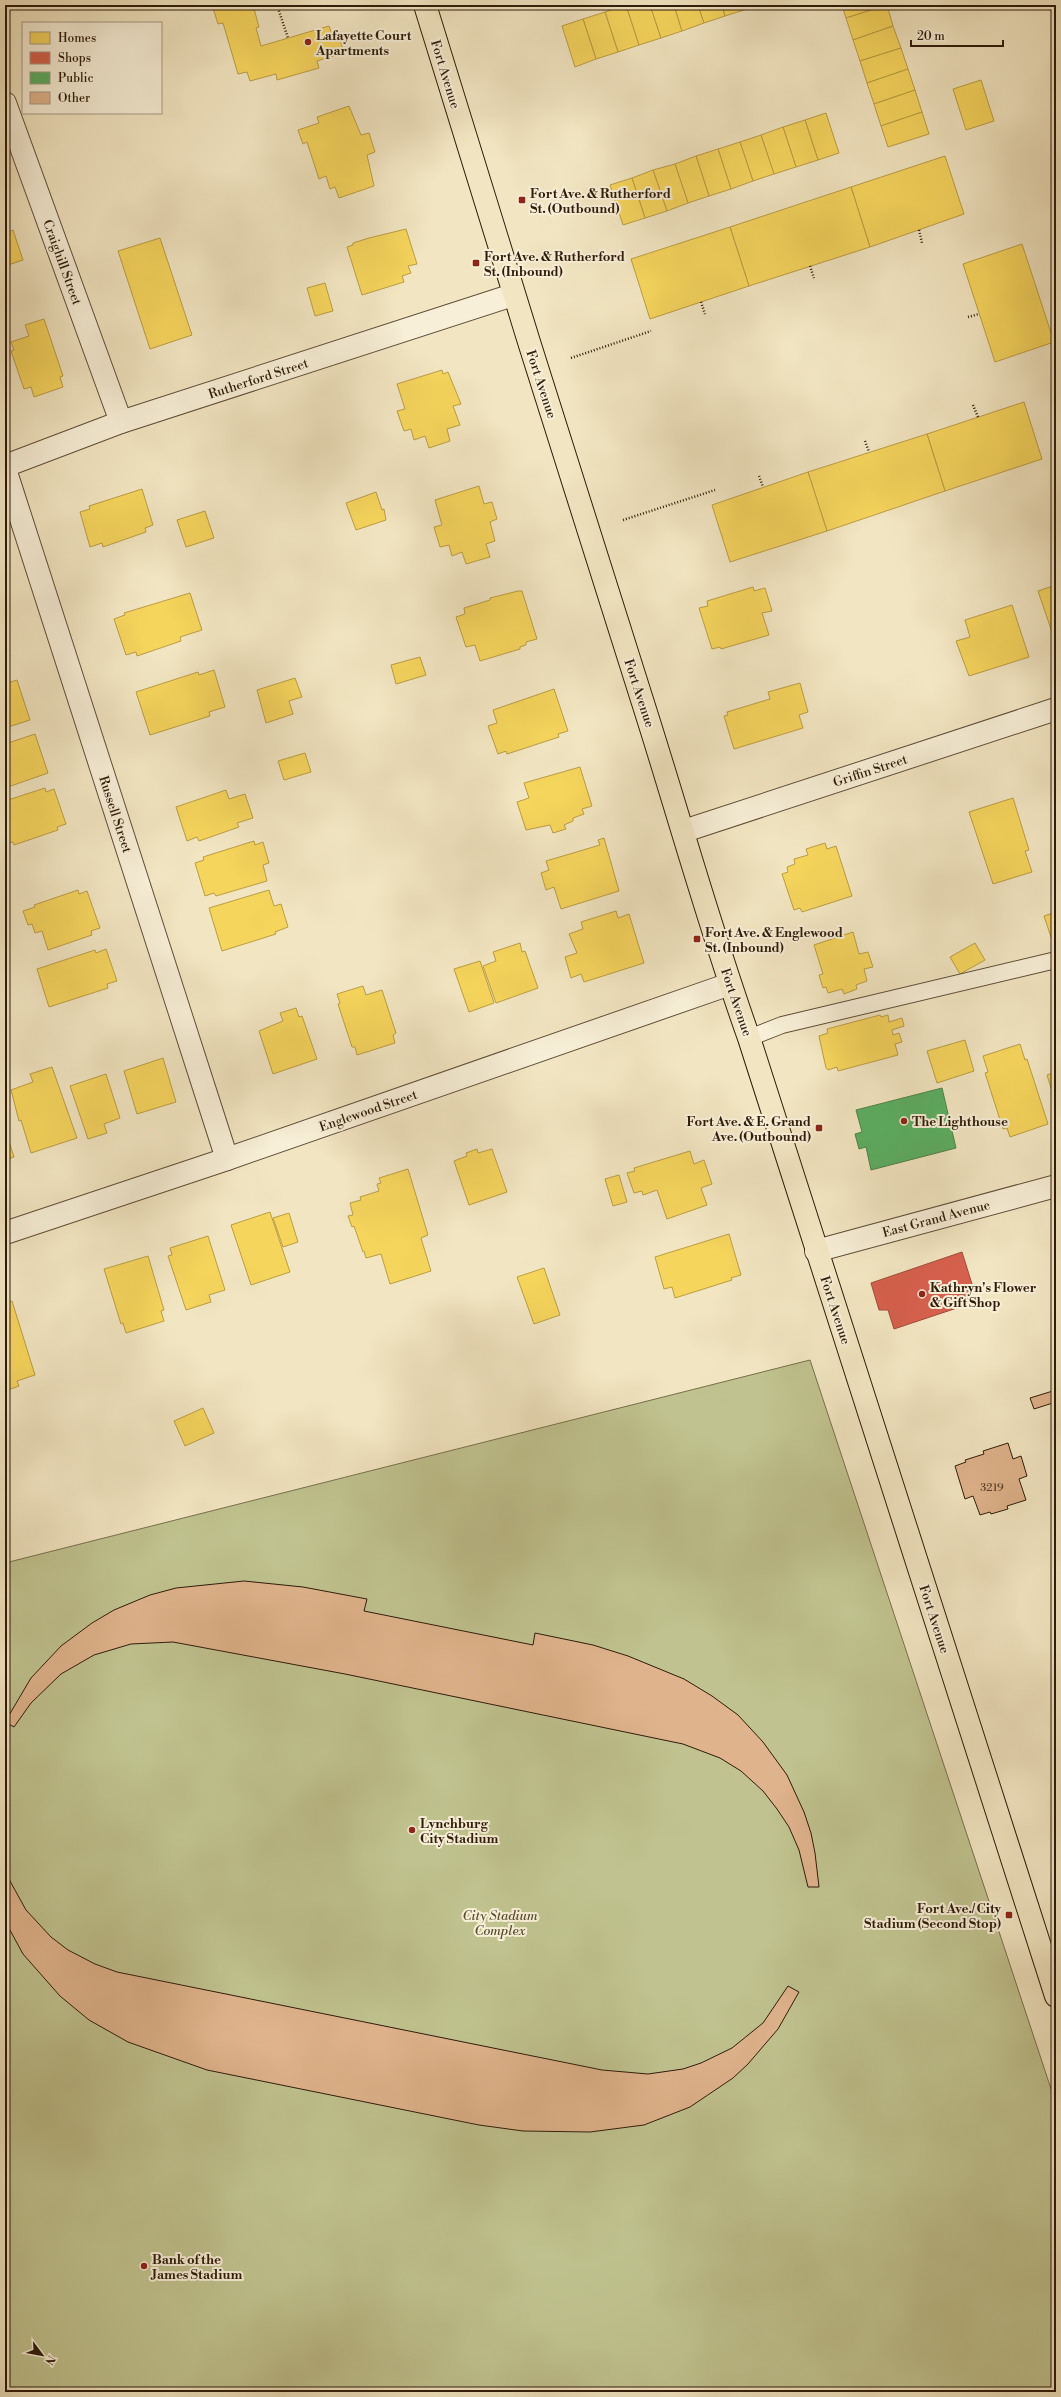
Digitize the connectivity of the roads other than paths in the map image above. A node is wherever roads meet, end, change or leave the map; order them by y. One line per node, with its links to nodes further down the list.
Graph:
1 (425, 5): 3 (main road, Fort Avenue)
2 (5, 103): 4 (street, Craighill Street)
3 (513, 296): 4 (street, Rutherford Street); 8 (main road, Fort Avenue)
4 (121, 422): 5 (street, Rutherford Street)
5 (5, 466)
6 (5, 469): 12 (street, Russell Street)
7 (1056, 709): 8 (street, Griffin Street)
8 (684, 832): 10 (main road, Fort Avenue)
9 (1056, 960): 11 (lane)
10 (730, 984): 11 (main road, Fort Avenue); 12 (street, Englewood Street)
11 (750, 1038): 15 (main road, Fort Avenue)
12 (227, 1159): 14 (street, Englewood Street)
13 (1056, 1186): 15 (street, East Grand Avenue)
14 (5, 1233)
15 (816, 1251): 16 (main road, Fort Avenue)
16 (1056, 1996)

